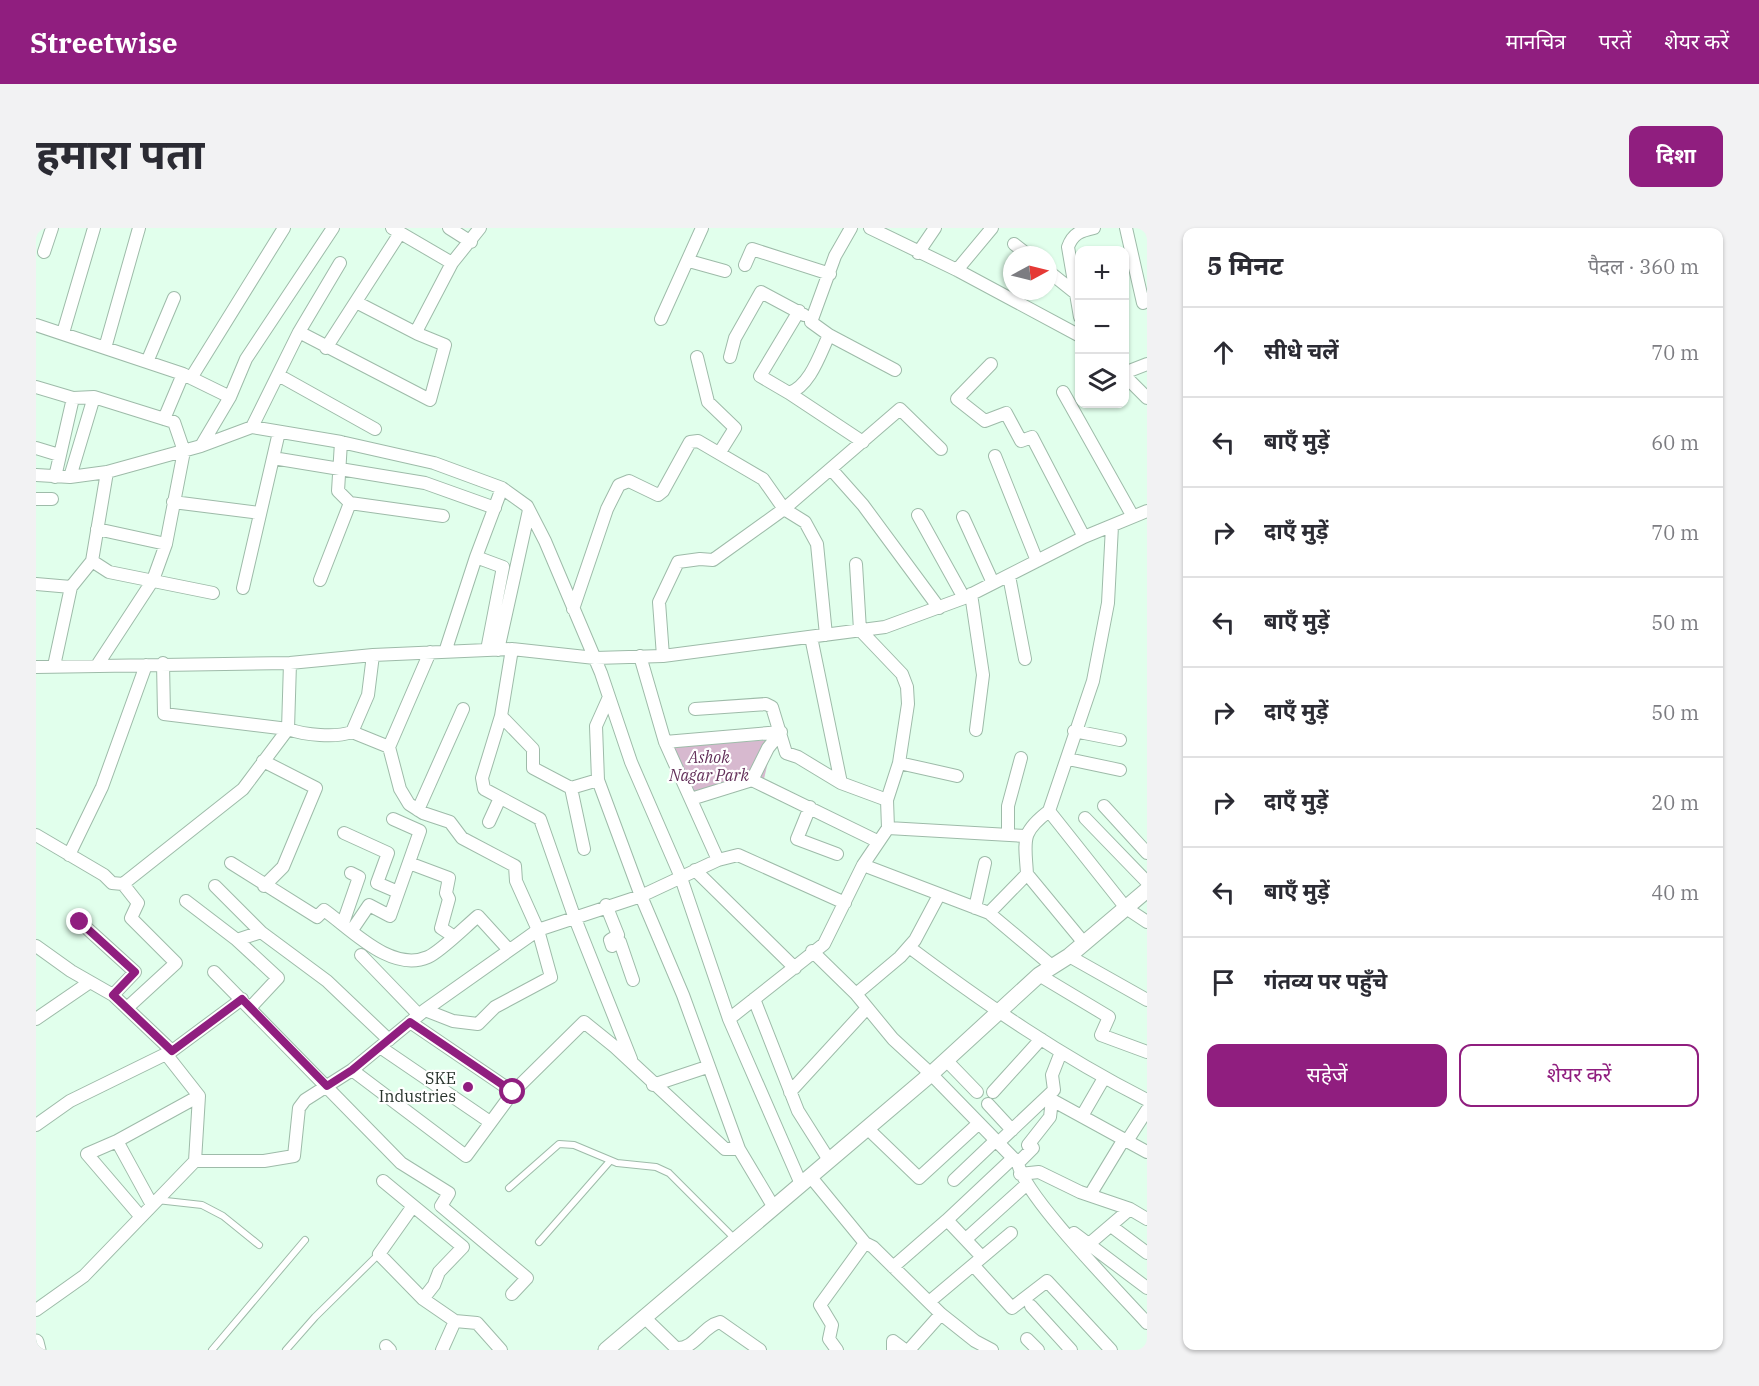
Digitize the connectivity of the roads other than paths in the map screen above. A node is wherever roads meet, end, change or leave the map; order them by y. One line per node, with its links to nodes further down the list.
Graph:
1 (52, 228): 19 (street)
2 (93, 228): 39 (street)
3 (139, 228): 43 (street)
4 (284, 228): 52 (street)
5 (333, 228): 60 (street)
6 (449, 228): 16 (street)
7 (480, 228): 16 (street)
8 (702, 228): 21 (street)
9 (851, 228): 27 (street)
10 (870, 228): 20 (street)
11 (935, 228): 20 (street)
12 (992, 228): 25 (street)
13 (1094, 228): 29 (street)
14 (1126, 228): 33 (street)
15 (396, 231): 23 (street); 32 (street)
16 (471, 242): 23 (street)
17 (1014, 244): 18 (street)
18 (1017, 246)
19 (44, 252)
20 (918, 253): 25 (street)
21 (689, 261): 26 (street); 35 (street)
22 (340, 262): 38 (street)
23 (452, 262): 41 (street)
24 (745, 266): 27 (street)
25 (957, 270): 40 (street)
26 (725, 271)
27 (830, 274): 36 (street)
28 (1057, 278): 30 (street)
29 (1075, 281)
30 (1075, 293)
31 (174, 298): 47 (street)
32 (356, 302): 41 (street); 44 (street)
33 (1143, 303)
34 (799, 311): 36 (street); 46 (street); 57 (street)
35 (661, 319)
36 (811, 322): 42 (street)
37 (36, 325): 39 (street)
38 (299, 332): 44 (street); 53 (street)
39 (63, 333): 43 (street)
40 (1075, 333)
41 (418, 334): 44 (street)
42 (829, 335): 50 (street); 57 (street)
43 (105, 348): 47 (street)
44 (326, 348)
45 (697, 357): 72 (street)
46 (730, 357)
47 (147, 362): 52 (street)
48 (991, 364): 98 (street)
49 (1147, 364): 51 (street)
50 (895, 370)
51 (1129, 372)
52 (187, 376): 60 (street); 62 (street)
53 (280, 376): 63 (street); 64 (street)
54 (1129, 378): 61 (street)
55 (36, 387): 59 (street)
56 (1063, 392): 93 (street)
57 (789, 393): 67 (street)
58 (94, 397): 59 (street); 62 (street); 81 (street)
59 (73, 398): 73 (street)
60 (230, 398): 68 (street)
61 (1147, 398)
62 (164, 418): 71 (street)
63 (252, 427): 65 (street); 68 (street)
64 (375, 429)
65 (279, 432): 66 (street); 75 (street)
66 (341, 442): 77 (street); 82 (street)
67 (863, 442): 70 (street); 76 (street)
68 (201, 446): 71 (street)
69 (36, 448): 73 (street)
70 (941, 450)
71 (184, 451): 78 (street); 85 (street)
72 (720, 452): 88 (street); 114 (street)
73 (59, 455): 80 (street)
74 (995, 456): 102 (street)
75 (273, 458): 77 (street); 91 (street)
76 (831, 469): 88 (street); 113 (street)
77 (338, 470): 86 (street); 87 (street)
78 (107, 472): 81 (street); 97 (street)
79 (36, 475): 80 (street)
80 (55, 477): 81 (street)
81 (70, 477)
82 (502, 488): 87 (street); 89 (street)
83 (36, 499): 84 (street)
84 (52, 499)
85 (173, 502): 91 (street); 99 (street)
86 (350, 503): 94 (street); 106 (street)
87 (495, 508): 100 (street)
88 (784, 509): 116 (street); 124 (street)
89 (529, 510): 114 (street); 119 (street)
90 (1147, 511): 93 (street)
91 (260, 513): 110 (street)
92 (918, 515): 112 (street)
93 (1132, 515): 96 (street)
94 (443, 516)
95 (963, 517): 107 (street)
96 (1112, 526): 98 (street); 139 (street)
97 (97, 529): 99 (street); 101 (street)
98 (1084, 537): 102 (street)
99 (166, 544): 105 (street)
100 (476, 557): 119 (street); 121 (street)
101 (92, 561): 105 (street); 109 (street)
102 (1037, 561): 104 (street)
103 (856, 564): 115 (street)
104 (1008, 576): 107 (street); 126 (street)
105 (153, 579): 111 (street); 129 (street)
106 (320, 579)
107 (993, 583): 112 (street)
108 (36, 584): 109 (street)
109 (71, 587): 131 (street)
110 (243, 588)
111 (213, 593)
112 (968, 596): 113 (street); 138 (street)
113 (939, 608): 115 (street)
114 (573, 609): 125 (street)
115 (860, 630): 116 (street); 148 (street)
116 (826, 635): 117 (street)
117 (811, 637): 124 (street); 153 (street)
118 (512, 649): 119 (street); 125 (street); 136 (street)
119 (493, 650): 121 (street)
120 (430, 652): 121 (street); 122 (street); 144 (street)
121 (445, 652)
122 (373, 655): 128 (street); 140 (street)
123 (640, 656): 124 (street); 125 (street); 143 (street)
124 (663, 656)
125 (595, 658): 133 (street)
126 (1025, 658)
127 (163, 663): 128 (street); 130 (street); 137 (street)
128 (290, 663): 137 (street)
129 (98, 664): 130 (street); 131 (street)
130 (146, 665): 174 (street)
131 (54, 666): 132 (street)
132 (36, 667)
133 (609, 697): 151 (street); 183 (street)
134 (463, 709): 160 (street)
135 (695, 709): 141 (street)
136 (501, 716): 154 (street); 155 (street)
137 (288, 729): 140 (street); 147 (street)
138 (976, 730)
139 (1074, 731): 142 (street); 146 (street)
140 (352, 732): 144 (street)
141 (781, 732): 143 (street); 152 (street); 153 (street)
142 (1120, 740)
143 (665, 742): 156 (street)
144 (389, 747): 160 (street)
145 (1021, 758): 167 (street)
146 (1068, 759): 149 (street); 161 (street)
147 (263, 761): 185 (street); 187 (street)
148 (899, 763): 150 (street); 157 (street)
149 (1120, 770)
150 (957, 776)
151 (598, 780): 154 (street); 191 (street)
152 (752, 780): 156 (street); 159 (street)
153 (841, 783): 157 (street)
154 (571, 788): 171 (street)
155 (500, 798): 164 (street); 198 (street)
156 (691, 800): 175 (street)
157 (887, 800): 165 (street)
158 (1104, 806): 172 (street)
159 (810, 807): 170 (street); 173 (street)
160 (418, 810): 202 (street)
161 (1049, 811): 169 (street); 196 (street)
162 (1085, 818): 184 (street)
163 (393, 819): 177 (street)
164 (489, 822)
165 (888, 828): 167 (street); 170 (street)
166 (344, 833): 189 (street)
167 (1008, 834): 169 (street)
168 (36, 835): 174 (street)
169 (1025, 836): 182 (street)
170 (877, 841): 179 (street)
171 (584, 849)
172 (1147, 853)
173 (837, 854)
174 (69, 855): 185 (street)
175 (718, 860): 180 (street); 193 (street)
176 (231, 863): 187 (street)
177 (409, 863): 189 (street); 204 (street)
178 (985, 863): 195 (street)
179 (863, 865): 190 (street); 193 (street)
180 (695, 870): 183 (street); 213 (street)
181 (351, 873): 201 (street)
182 (1027, 874): 197 (street); 206 (street)
183 (680, 876): 191 (street); 228 (street)
184 (1147, 882)
185 (123, 884): 223 (street)
186 (215, 886): 203 (street)
187 (264, 886): 201 (street)
188 (1147, 890): 196 (street)
189 (398, 892): 201 (street)
190 (939, 895): 195 (street); 208 (street)
191 (640, 896): 194 (street); 236 (street)
192 (186, 901): 205 (street)
193 (844, 903): 210 (street)
194 (606, 905): 198 (street); 216 (street)
195 (975, 908): 197 (street)
196 (1126, 908): 200 (street); 206 (street)
197 (989, 913): 214 (street)
198 (574, 916): 202 (street); 235 (street)
199 (80, 922): 219 (street)
200 (1147, 922)
201 (347, 926): 204 (street)
202 (538, 930): 209 (street); 226 (street)
203 (261, 932): 205 (street); 230 (street)
204 (453, 936): 209 (street)
205 (237, 940): 222 (street)
206 (1084, 944): 212 (street)
207 (36, 946): 217 (street)
208 (909, 947): 218 (street); 225 (street)
209 (509, 950): 226 (street)
210 (812, 951): 213 (street); 218 (street)
211 (361, 955): 226 (street)
212 (1069, 956): 214 (street); 221 (street)
213 (795, 968): 220 (street)
214 (1046, 970): 225 (street); 233 (street)
215 (214, 972): 222 (street)
216 (633, 980)
217 (90, 982): 219 (street); 227 (street)
218 (856, 994): 224 (street)
219 (113, 995): 223 (street)
220 (754, 999): 228 (street); 243 (street)
221 (1147, 1000)
222 (246, 1003): 231 (street); 241 (street)
223 (127, 1008): 231 (street)
224 (867, 1008): 238 (street); 243 (street)
225 (998, 1013): 229 (street); 234 (street)
226 (418, 1016): 230 (street); 242 (street)
227 (36, 1019)
228 (729, 1019): 265 (street)
229 (1041, 1039): 232 (street); 245 (street)
230 (384, 1043): 237 (street); 251 (street)
231 (169, 1052): 246 (street); 253 (street)
232 (1061, 1052): 239 (street); 255 (street)
233 (1147, 1052)
234 (946, 1060): 238 (street); 244 (street)
235 (634, 1066): 240 (street); 242 (street)
236 (707, 1067): 240 (street); 259 (street)
237 (352, 1070): 241 (street); 251 (street)
238 (931, 1074): 252 (street); 254 (street)
239 (1104, 1078): 247 (street); 250 (street)
240 (652, 1084): 259 (street)
241 (327, 1086): 262 (street); 292 (street)
242 (513, 1092): 251 (street)
243 (790, 1092): 261 (street)
244 (976, 1092)
245 (993, 1092)
246 (199, 1096): 257 (street); 262 (street)
247 (1147, 1101)
248 (988, 1104): 255 (street)
249 (1146, 1115): 256 (street)
250 (1082, 1116): 256 (street); 264 (street)
251 (490, 1122)
252 (979, 1123): 254 (street); 258 (street)
253 (36, 1125)
254 (867, 1128): 261 (street)
255 (1012, 1130): 258 (street)
256 (1125, 1140): 260 (street); 269 (street)
257 (117, 1141): 270 (street); 275 (street)
258 (997, 1142): 264 (street); 266 (street)
259 (739, 1149): 272 (street)
260 (1147, 1152)
261 (829, 1160): 265 (street)
262 (195, 1161): 270 (street)
263 (610, 1161): 268 (lane); 280 (lane); 283 (lane)
264 (1019, 1170): 269 (street); 274 (street); 277 (street); 281 (street)
265 (806, 1180): 272 (street); 284 (street)
266 (954, 1180)
267 (383, 1181): 271 (street)
268 (509, 1188)
269 (1090, 1195): 273 (street)
270 (154, 1203): 275 (street); 286 (lane)
271 (412, 1206): 288 (street); 293 (street)
272 (773, 1206): 280 (street)
273 (1130, 1209): 276 (street); 278 (street)
274 (1051, 1215): 285 (street); 300 (street)
275 (141, 1217): 296 (street)
276 (1147, 1219)
277 (947, 1220): 281 (street); 290 (street)
278 (1111, 1226): 285 (street); 287 (street)
279 (1011, 1233): 289 (street)
280 (735, 1239): 298 (street)
281 (966, 1239): 289 (street)
282 (305, 1240): 303 (lane)
283 (538, 1242)
284 (865, 1243): 290 (street); 309 (street)
285 (1089, 1244): 291 (street)
286 (259, 1245)
287 (1147, 1253)
288 (379, 1254): 293 (street); 304 (lane)
289 (978, 1261): 294 (street); 314 (street)
290 (893, 1267): 294 (street)
291 (1147, 1288)
292 (512, 1294)
293 (423, 1299): 299 (street)
294 (929, 1302): 297 (street)
295 (1031, 1306): 313 (street)
296 (36, 1310)
297 (941, 1314): 302 (street); 311 (street)
298 (644, 1317): 307 (street); 308 (street)
299 (455, 1321): 305 (street); 306 (street)
300 (1147, 1323)
301 (1027, 1339): 312 (street)
302 (989, 1349)
303 (212, 1350)
304 (286, 1350)
305 (442, 1350)
306 (501, 1350)
307 (606, 1350)
308 (760, 1350)
309 (837, 1350)
310 (893, 1350): 311 (street)
311 (907, 1350)
312 (1038, 1350)
313 (1071, 1350)
314 (1111, 1350)

